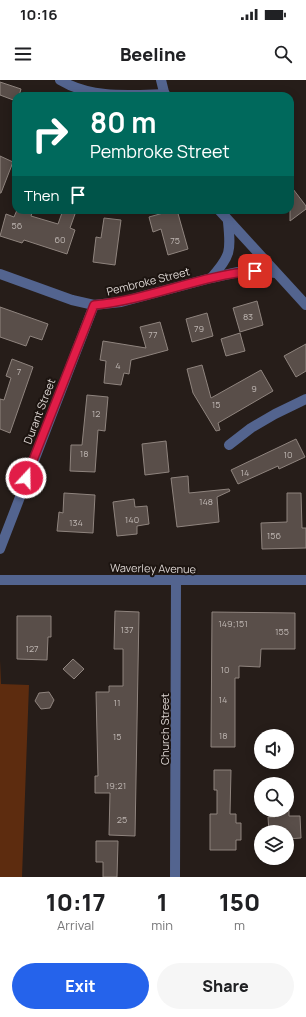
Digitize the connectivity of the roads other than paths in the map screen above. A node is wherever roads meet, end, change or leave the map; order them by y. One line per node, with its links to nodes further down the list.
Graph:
1 (60, 80): 3 (street)
2 (161, 80): 4 (street)
3 (93, 92)
4 (164, 92)
5 (222, 214): 6 (street)
6 (228, 222): 7 (street); 9 (street)
7 (276, 273): 9 (street, Pembroke Street); 11 (street)
8 (0, 274): 10 (street, Pembroke Street)
9 (211, 278): 10 (street, Pembroke Street)
10 (94, 305): 14 (street, Durant Street)
11 (306, 305)
12 (306, 399): 13 (street)
13 (228, 446)
14 (0, 549)
15 (0, 580): 17 (street, Waverley Avenue)
16 (306, 580): 17 (street, Waverley Avenue)
17 (176, 581): 18 (street, Church Street)
18 (175, 877)

